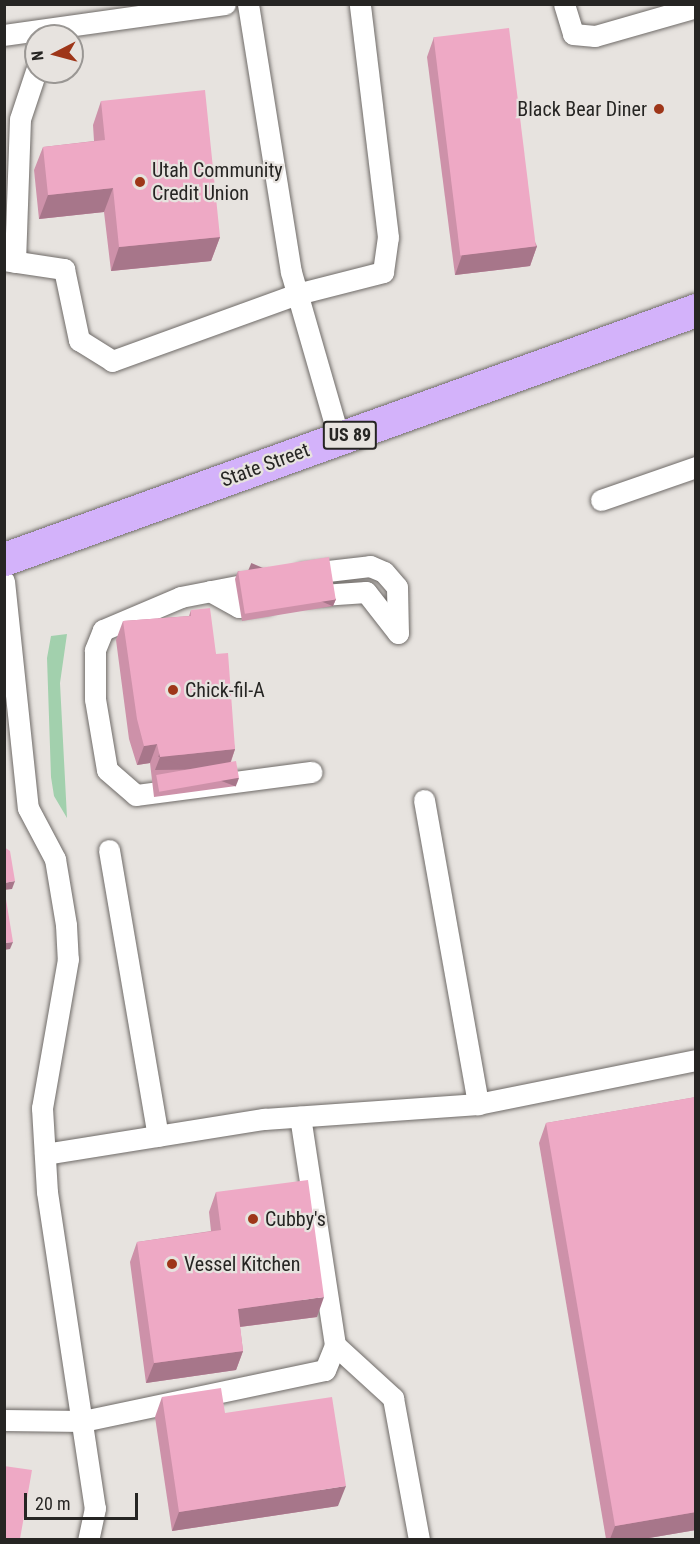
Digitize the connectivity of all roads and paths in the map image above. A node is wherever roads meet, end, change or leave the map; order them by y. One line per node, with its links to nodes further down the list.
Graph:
1 (225, 4): 6 (lane)
2 (248, 4): 11 (lane)
3 (360, 4): 11 (lane)
4 (564, 4): 5 (lane)
5 (696, 8)
6 (84, 26)
7 (24, 34): 8 (lane)
8 (4, 35)
9 (32, 84): 10 (lane)
10 (10, 261): 11 (lane)
11 (297, 294): 13 (lane)
12 (696, 310): 13 (main road, State Street / US 89)
13 (339, 438): 16 (main road, State Street / US 89)
14 (696, 467): 15 (lane)
15 (601, 500)
16 (4, 558)
17 (4, 581): 26 (lane)
18 (398, 633): 19 (lane)
19 (311, 772)
20 (424, 800): 23 (lane)
21 (109, 850): 25 (lane)
22 (696, 1060): 23 (lane)
23 (478, 1104): 24 (lane)
24 (300, 1117): 25 (lane); 27 (lane)
25 (158, 1136): 26 (lane)
26 (45, 1154): 29 (lane)
27 (335, 1345): 29 (lane); 31 (lane)
28 (4, 1420): 29 (lane)
29 (83, 1421): 30 (lane)
30 (88, 1539)
31 (419, 1539)

